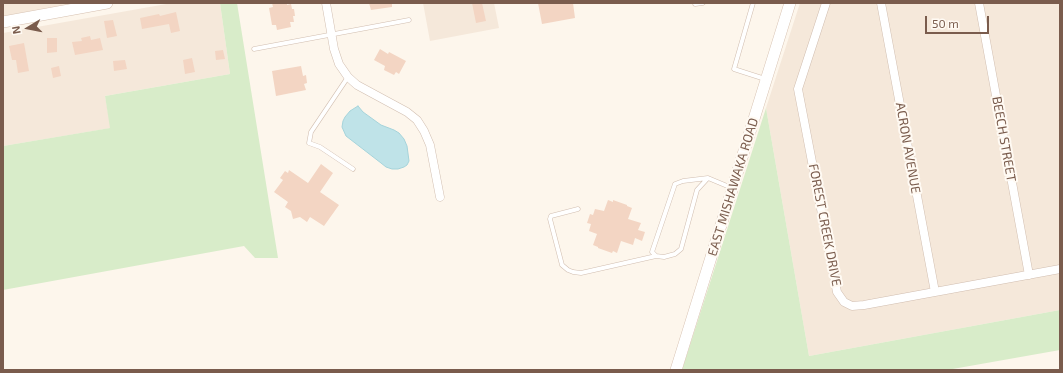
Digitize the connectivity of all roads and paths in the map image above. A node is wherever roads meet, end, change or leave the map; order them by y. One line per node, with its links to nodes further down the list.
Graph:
1 (107, 3): 11 (main road)
2 (326, 3): 12 (street)
3 (695, 3): 4 (lane)
4 (703, 3)
5 (752, 3): 15 (lane)
6 (790, 3): 15 (main road, EAST MISHAWAKA ROAD)
7 (826, 3): 24 (street, FOREST CREEK DRIVE)
8 (882, 3): 24 (street, ACRON AVENUE)
9 (979, 3): 23 (street, BEECH STREET)
10 (409, 20): 12 (lane)
11 (3, 22)
12 (332, 35): 13 (lane); 14 (street)
13 (254, 49)
14 (348, 77): 16 (lane); 19 (street)
15 (767, 79): 18 (main road, EAST MISHAWAKA ROAD)
16 (353, 169)
17 (708, 178): 18 (lane); 21 (lane); 21 (lane)
18 (733, 188): 25 (main road, EAST MISHAWAKA ROAD)
19 (440, 197)
20 (578, 209): 21 (lane)
21 (656, 256)
22 (1060, 269): 23 (street, FOREST CREEK DRIVE)
23 (1029, 275): 24 (street, FOREST CREEK DRIVE)
24 (935, 292)
25 (676, 370)

